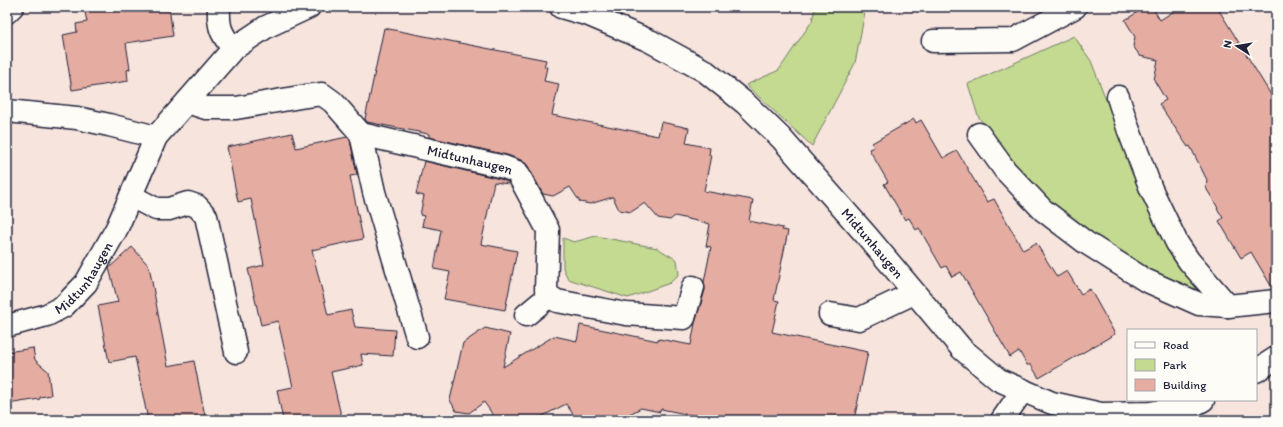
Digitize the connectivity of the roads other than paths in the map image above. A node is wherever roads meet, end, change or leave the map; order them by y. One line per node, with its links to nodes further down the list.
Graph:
1 (12, 7): 6 (street)
2 (219, 7): 8 (street)
3 (309, 7): 8 (street, Midtunhaugen)
4 (561, 7): 17 (street, Midtunhaugen)
5 (1075, 7): 7 (street)
6 (7, 12)
7 (933, 41)
8 (233, 49): 10 (street, Midtunhaugen)
9 (1118, 97): 20 (street)
10 (187, 102): 12 (street); 14 (street, Midtunhaugen)
11 (7, 111): 14 (street)
12 (361, 134): 18 (street, Midtunhaugen); 24 (street)
13 (979, 134): 20 (street)
14 (156, 137): 15 (street, Midtunhaugen)
15 (131, 196): 23 (street, Midtunhaugen); 25 (street)
16 (693, 287): 18 (street)
17 (914, 293): 21 (street); 28 (street, Midtunhaugen)
18 (549, 296): 22 (street)
19 (1276, 301): 20 (street)
20 (1228, 306)
21 (830, 314)
22 (526, 315)
23 (7, 326)
24 (417, 337)
25 (236, 352)
26 (1276, 358): 27 (street)
27 (1257, 370)
28 (1023, 390): 29 (street, Midtunhaugen); 30 (street)
29 (1201, 401)
30 (1002, 420)

